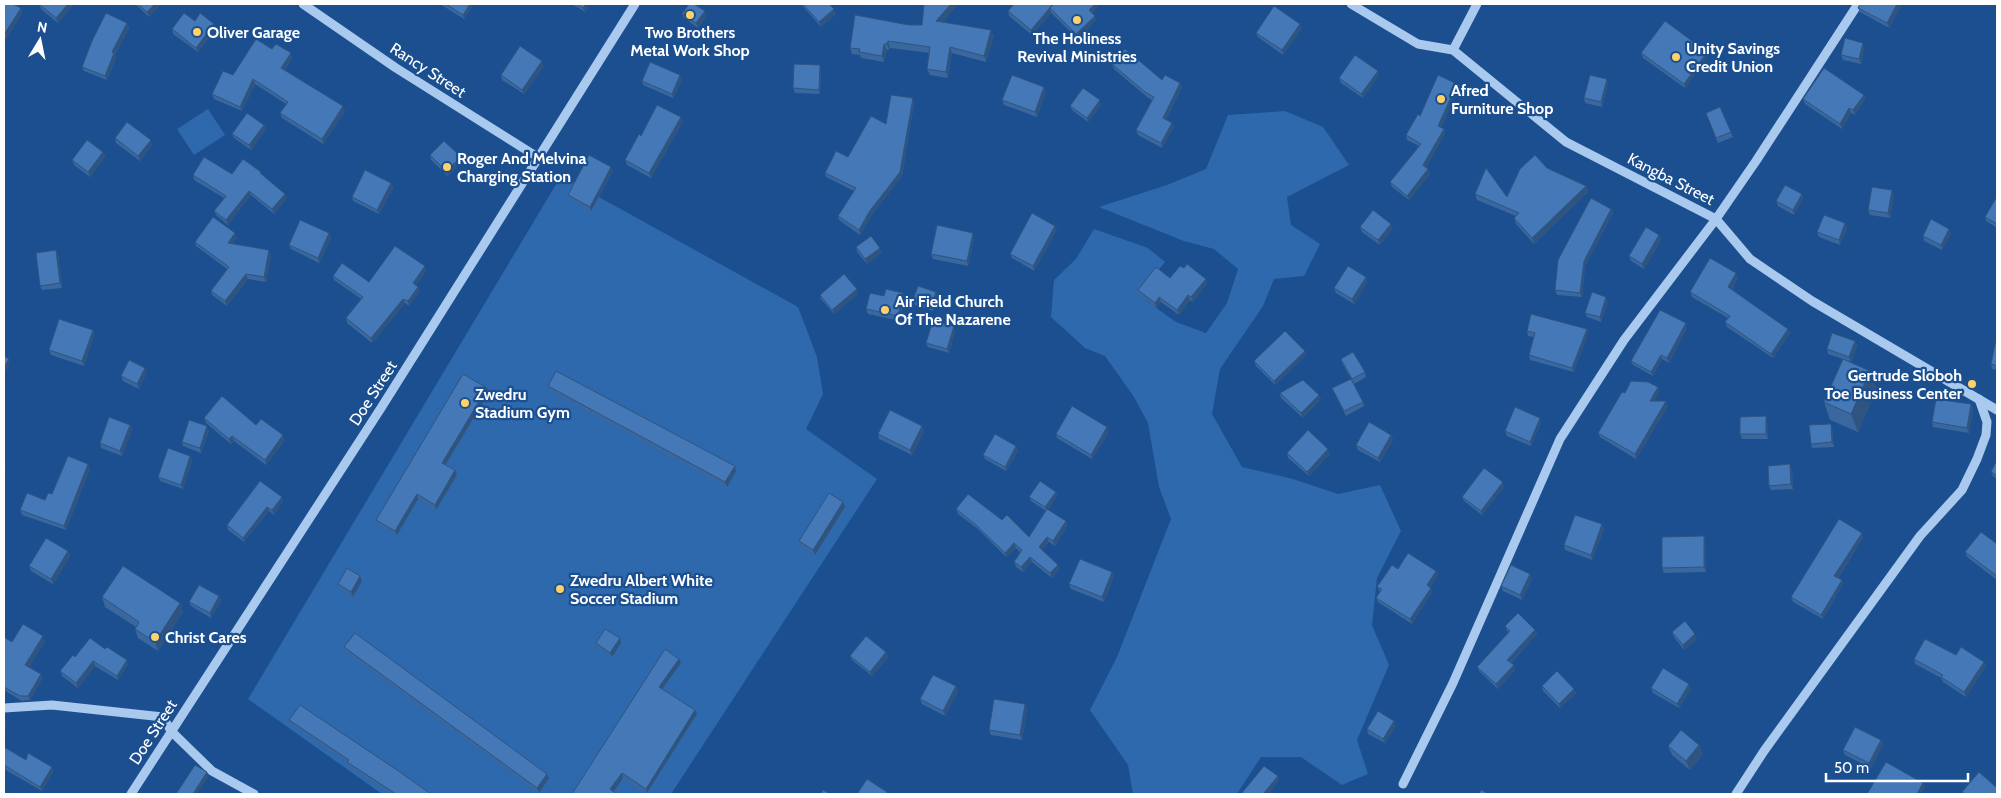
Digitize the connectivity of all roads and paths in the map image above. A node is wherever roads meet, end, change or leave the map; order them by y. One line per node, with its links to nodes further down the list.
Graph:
1 (303, 4): 7 (street, Rancy Street)
2 (635, 4): 7 (street, Doe Street)
3 (1351, 4): 6 (street, Kangba Street)
4 (1477, 4): 6 (street)
5 (1858, 4): 8 (street)
6 (1453, 50): 8 (street, Kangba Street)
7 (539, 158): 12 (street, Doe Street)
8 (1716, 219): 9 (street, Kangba Street); 13 (street)
9 (1979, 399): 10 (street, Kangba Street); 16 (street)
10 (1997, 410)
11 (4, 708): 12 (street)
12 (171, 731): 14 (street, Doe Street); 15 (street)
13 (1403, 784)
14 (131, 794)
15 (254, 794)
16 (1736, 794)

